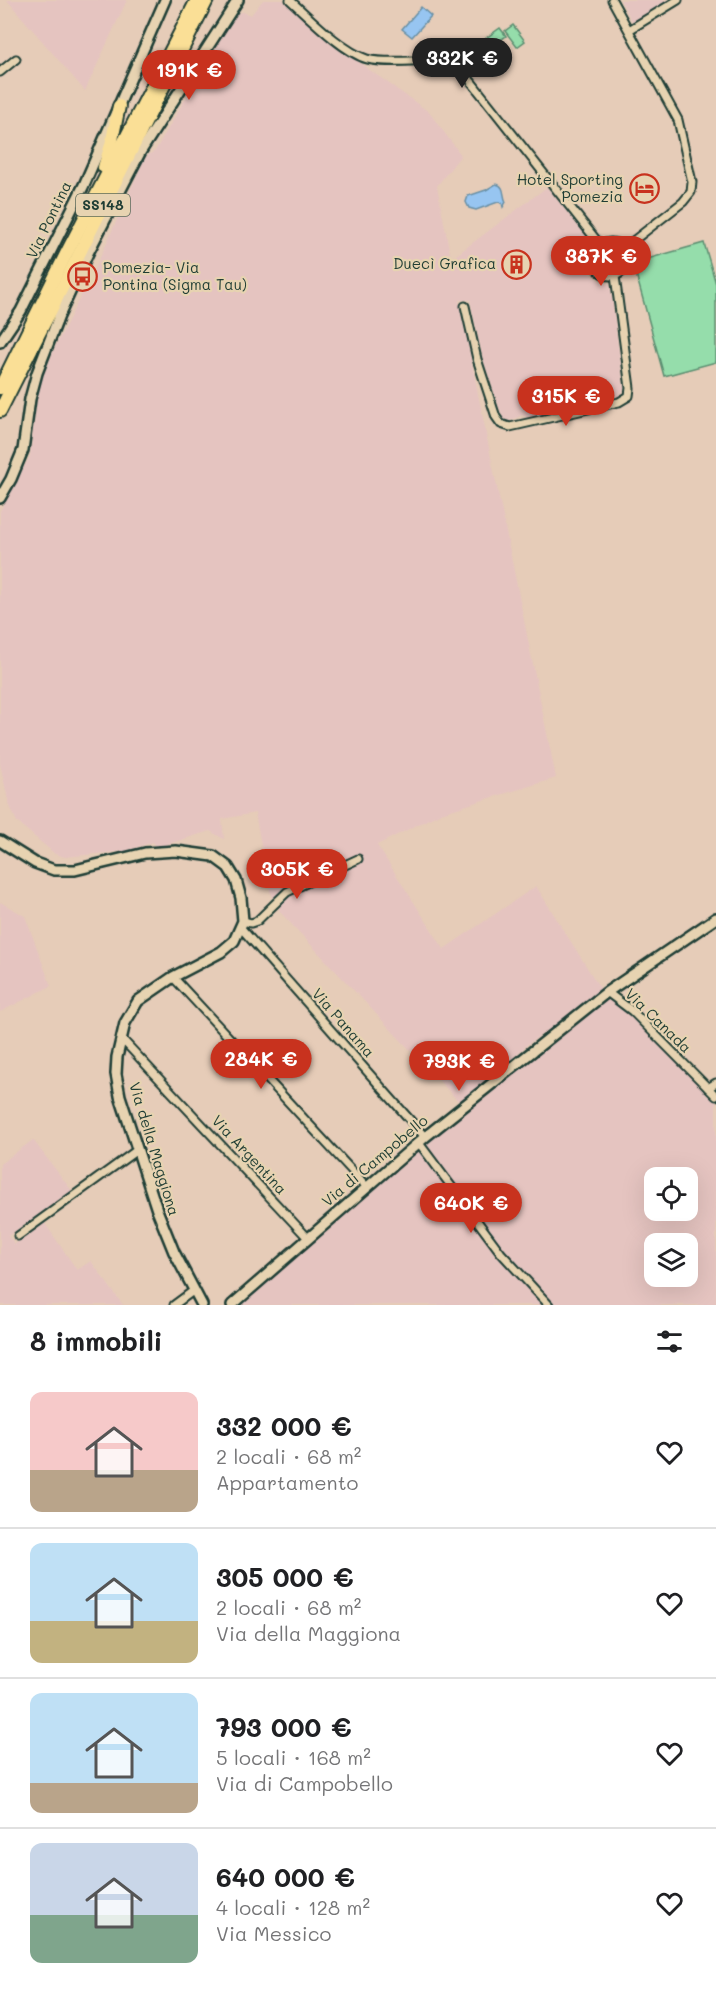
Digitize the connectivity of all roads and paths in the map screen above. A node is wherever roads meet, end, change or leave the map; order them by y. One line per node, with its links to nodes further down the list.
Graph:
1 (165, 0): 11 (street, Via Pontina)
2 (197, 0): 13 (highway, SS148)
3 (207, 0): 12 (highway, SS148)
4 (238, 0): 14 (street)
5 (290, 0): 15 (street)
6 (612, 0): 8 (street)
7 (678, 0): 8 (street)
8 (629, 30): 16 (street)
9 (16, 59): 10 (street)
10 (0, 72)
11 (119, 106): 13 (highway); 19 (street, Via Pontina)
12 (133, 148): 14 (highway); 21 (highway, SS148)
13 (93, 203): 20 (highway)
14 (105, 221): 23 (street)
15 (601, 246): 16 (street); 17 (street)
16 (624, 248): 17 (street)
17 (615, 276): 18 (street)
18 (465, 306)
19 (0, 342)
20 (0, 388)
21 (0, 411)
22 (0, 474): 23 (street)
23 (11, 478): 24 (street)
24 (0, 498)
25 (0, 841): 28 (street)
26 (358, 859): 28 (street)
27 (716, 918): 30 (street, Via di Campobello)
28 (242, 924): 29 (street, Via della Maggiona); 35 (street, Via Panama)
29 (173, 977): 31 (street, Via della Maggiona); 37 (street)
30 (607, 992): 33 (street, Via Canada); 35 (street, Via di Campobello)
31 (121, 1038): 36 (street, Via della Maggiona); 39 (street, Via Argentina)
32 (716, 1083): 33 (street)
33 (708, 1088): 34 (street, Via Canada)
34 (716, 1096)
35 (422, 1140): 37 (street, Via di Campobello); 44 (street, Via Panama)
36 (137, 1150): 38 (street); 40 (street, Via della Maggiona)
37 (367, 1187): 39 (street, Via di Campobello)
38 (18, 1236)
39 (308, 1238): 43 (street, Via di Campobello)
40 (193, 1291): 41 (street); 42 (street, Via della Maggiona)
41 (174, 1305)
42 (202, 1305)
43 (232, 1305)
44 (549, 1305)

